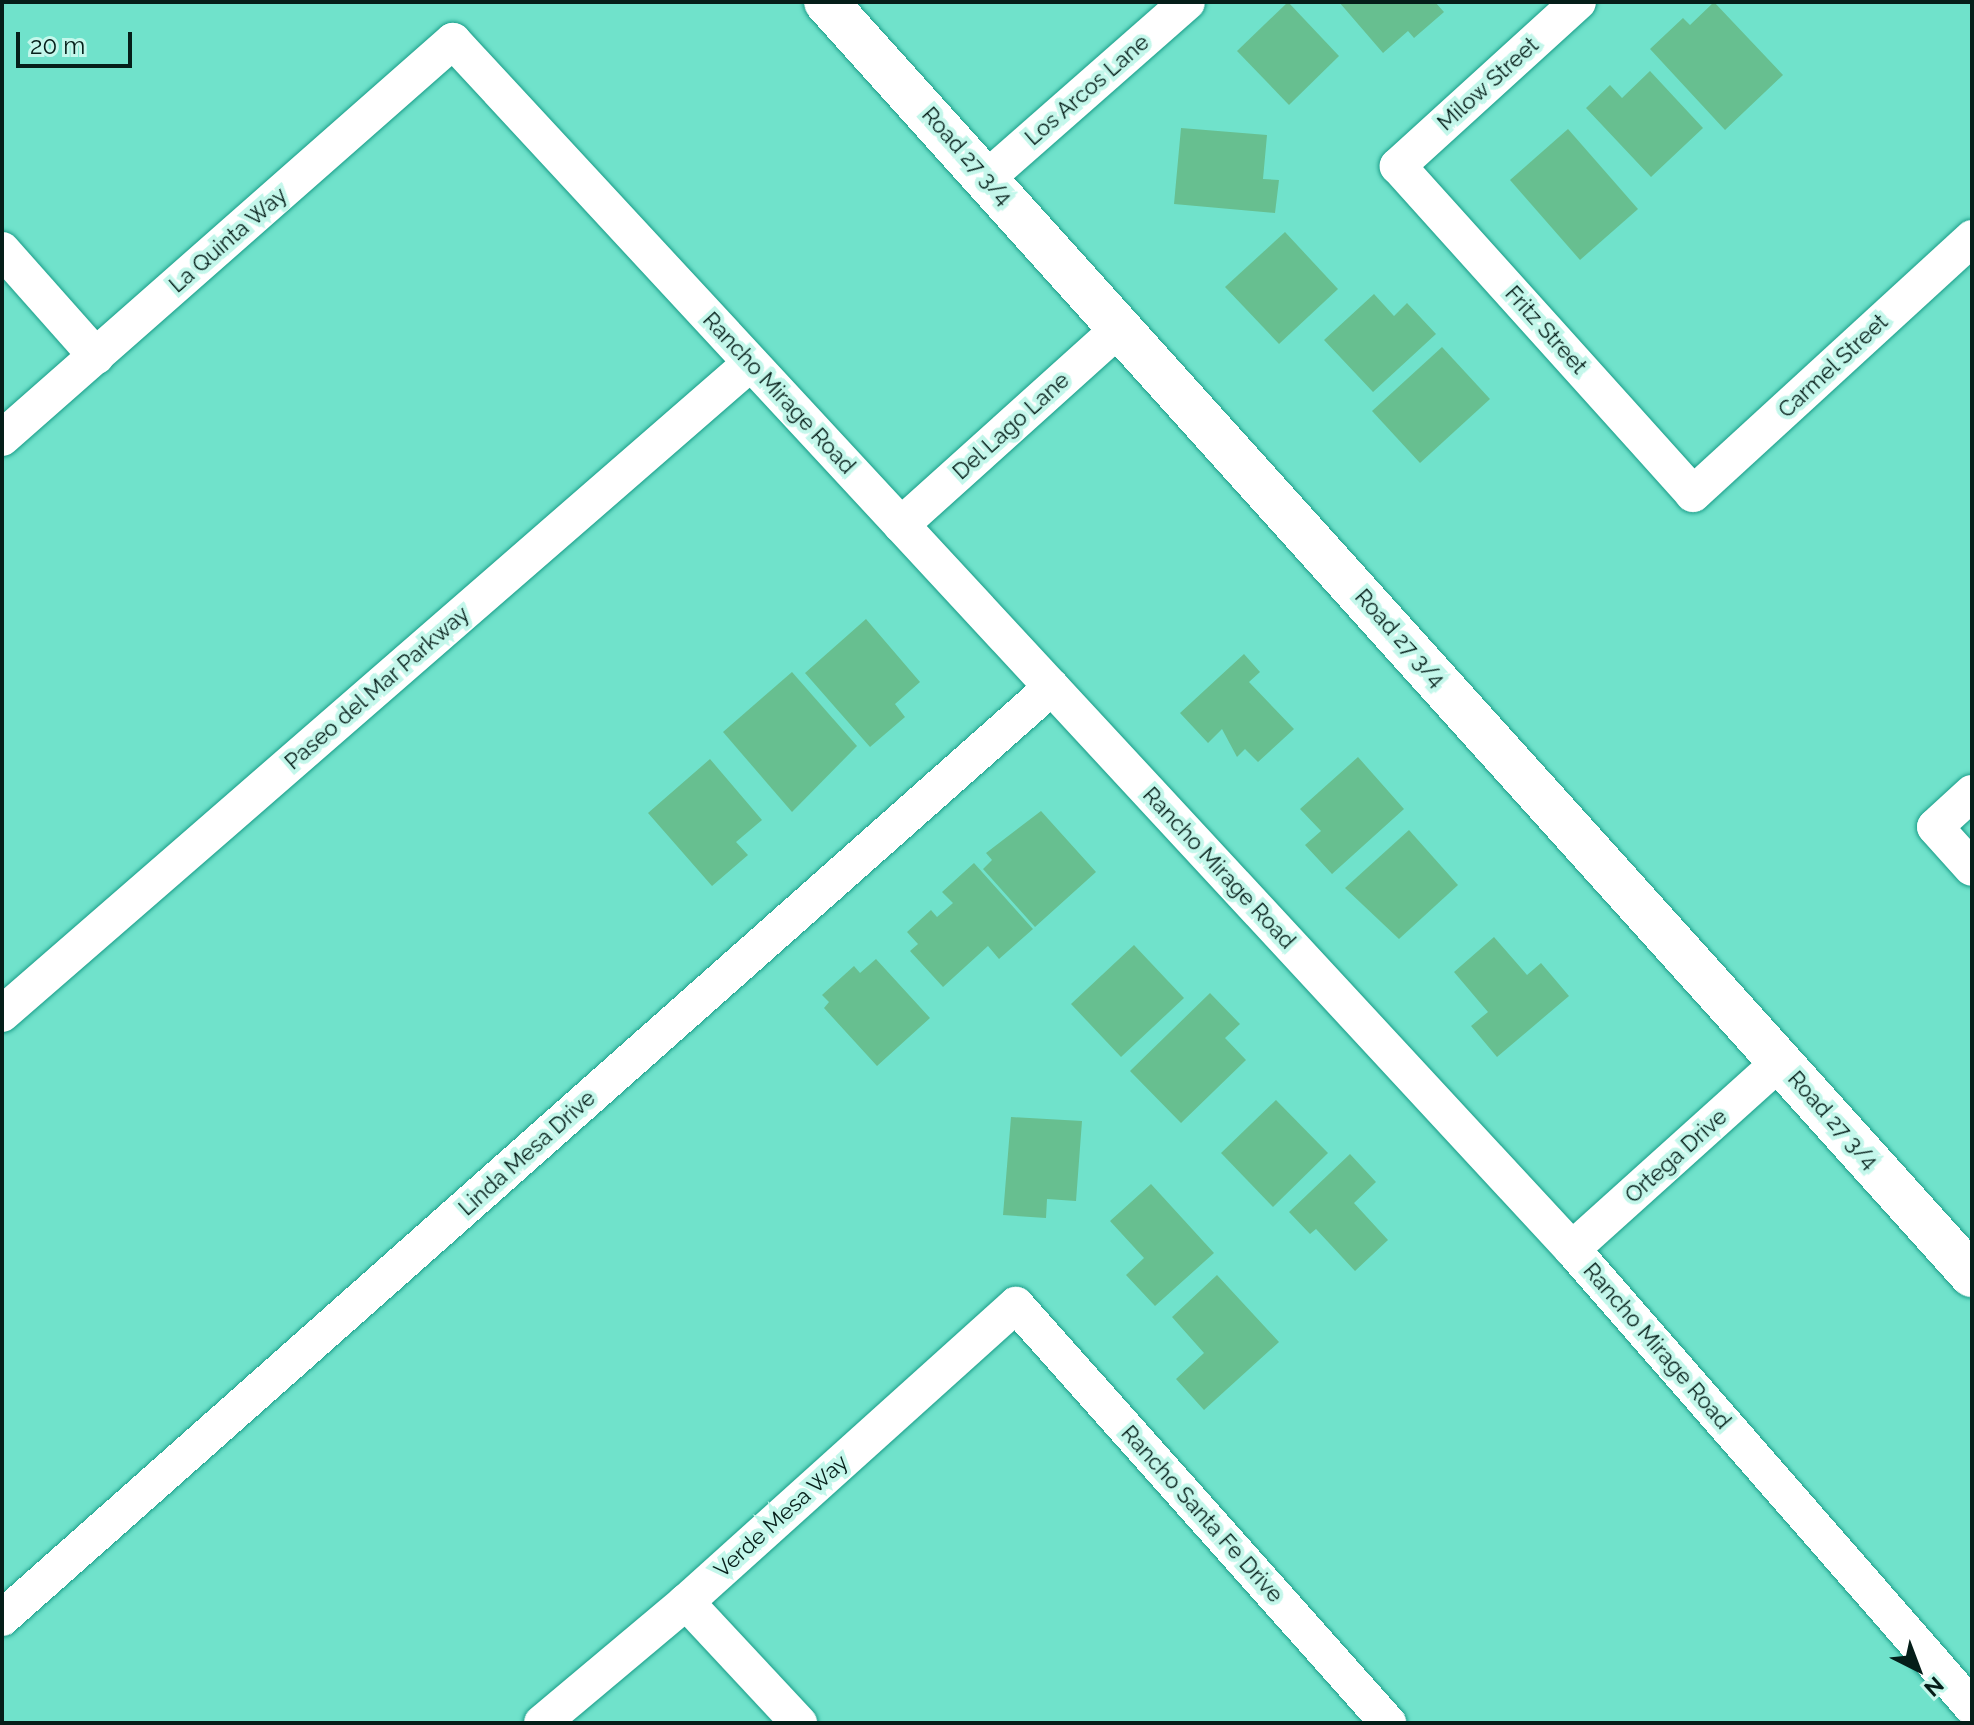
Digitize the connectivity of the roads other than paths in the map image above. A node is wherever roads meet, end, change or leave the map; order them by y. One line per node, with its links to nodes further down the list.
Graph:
1 (826, 2): 6 (street, Road 27 3/4)
2 (1187, 2): 6 (street, Los Arcos Lane)
3 (1578, 2): 5 (street, Milow Street)
4 (453, 41): 10 (street, La Quinta Way); 11 (street, Rancho Mirage Road)
5 (1398, 166): 13 (street, Fritz Street)
6 (987, 178): 9 (street, Road 27 3/4)
7 (1972, 238): 13 (street, Carmel Street)
8 (2, 250): 10 (street)
9 (1121, 327): 14 (street, Del Lago Lane); 19 (street, Road 27 3/4)
10 (96, 356): 12 (street, La Quinta Way)
11 (751, 363): 14 (street, Rancho Mirage Road); 18 (street, Paseo del Mar Parkway)
12 (2, 438)
13 (1693, 494)
14 (901, 525): 15 (street, Rancho Mirage Road)
15 (1052, 687): 20 (street, Rancho Mirage Road); 24 (street, Linda Mesa Drive)
16 (1972, 793): 17 (street)
17 (1972, 868)
18 (2, 1014)
19 (1780, 1062): 20 (street, Ortega Drive); 21 (street, Road 27 3/4)
20 (1572, 1249): 25 (street, Rancho Mirage Road)
21 (1972, 1275)
22 (1016, 1305): 23 (street, Verde Mesa Way); 28 (street, Rancho Santa Fe Drive)
23 (686, 1602): 26 (street, Verde Mesa Way); 27 (street)
24 (2, 1618)
25 (1972, 1707)
26 (542, 1723)
27 (799, 1723)
28 (1388, 1723)

